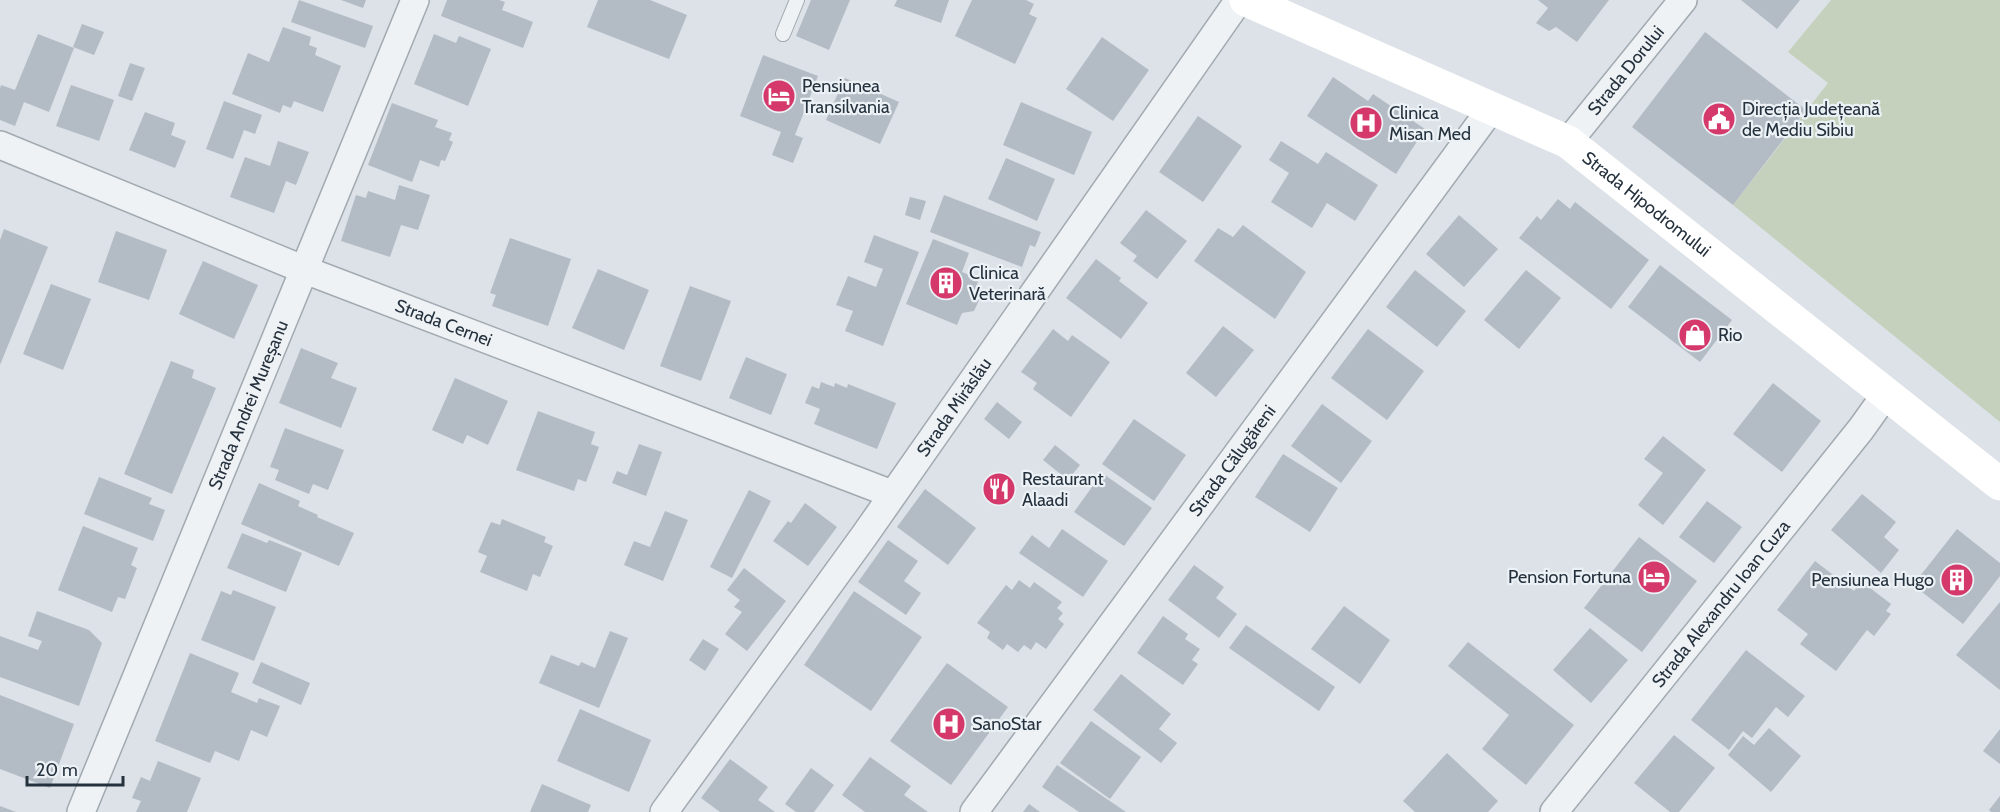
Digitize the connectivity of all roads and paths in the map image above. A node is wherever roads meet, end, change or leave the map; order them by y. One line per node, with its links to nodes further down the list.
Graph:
1 (415, 0): 9 (street, Strada Andrei Mureșanu)
2 (797, 0): 5 (lane)
3 (1683, 0): 7 (street, Strada Dorului)
4 (1254, 2): 6 (street, Strada Hipodromului); 12 (street, Strada Mirăslău)
5 (783, 34)
6 (1491, 109): 7 (street, Strada Hipodromului); 15 (street, Strada Călugăreni)
7 (1568, 142): 10 (street, Strada Hipodromului)
8 (0, 145): 9 (street, Strada Cernei)
9 (305, 270): 12 (street, Strada Cernei); 13 (street, Strada Andrei Mureșanu)
10 (1886, 394): 11 (street, Strada Hipodromului); 16 (street, Strada Alexandru Ioan Cuza)
11 (2000, 484)
12 (892, 494): 14 (street, Strada Mirăslău)
13 (81, 812)
14 (664, 812)
15 (974, 812)
16 (1554, 812)

